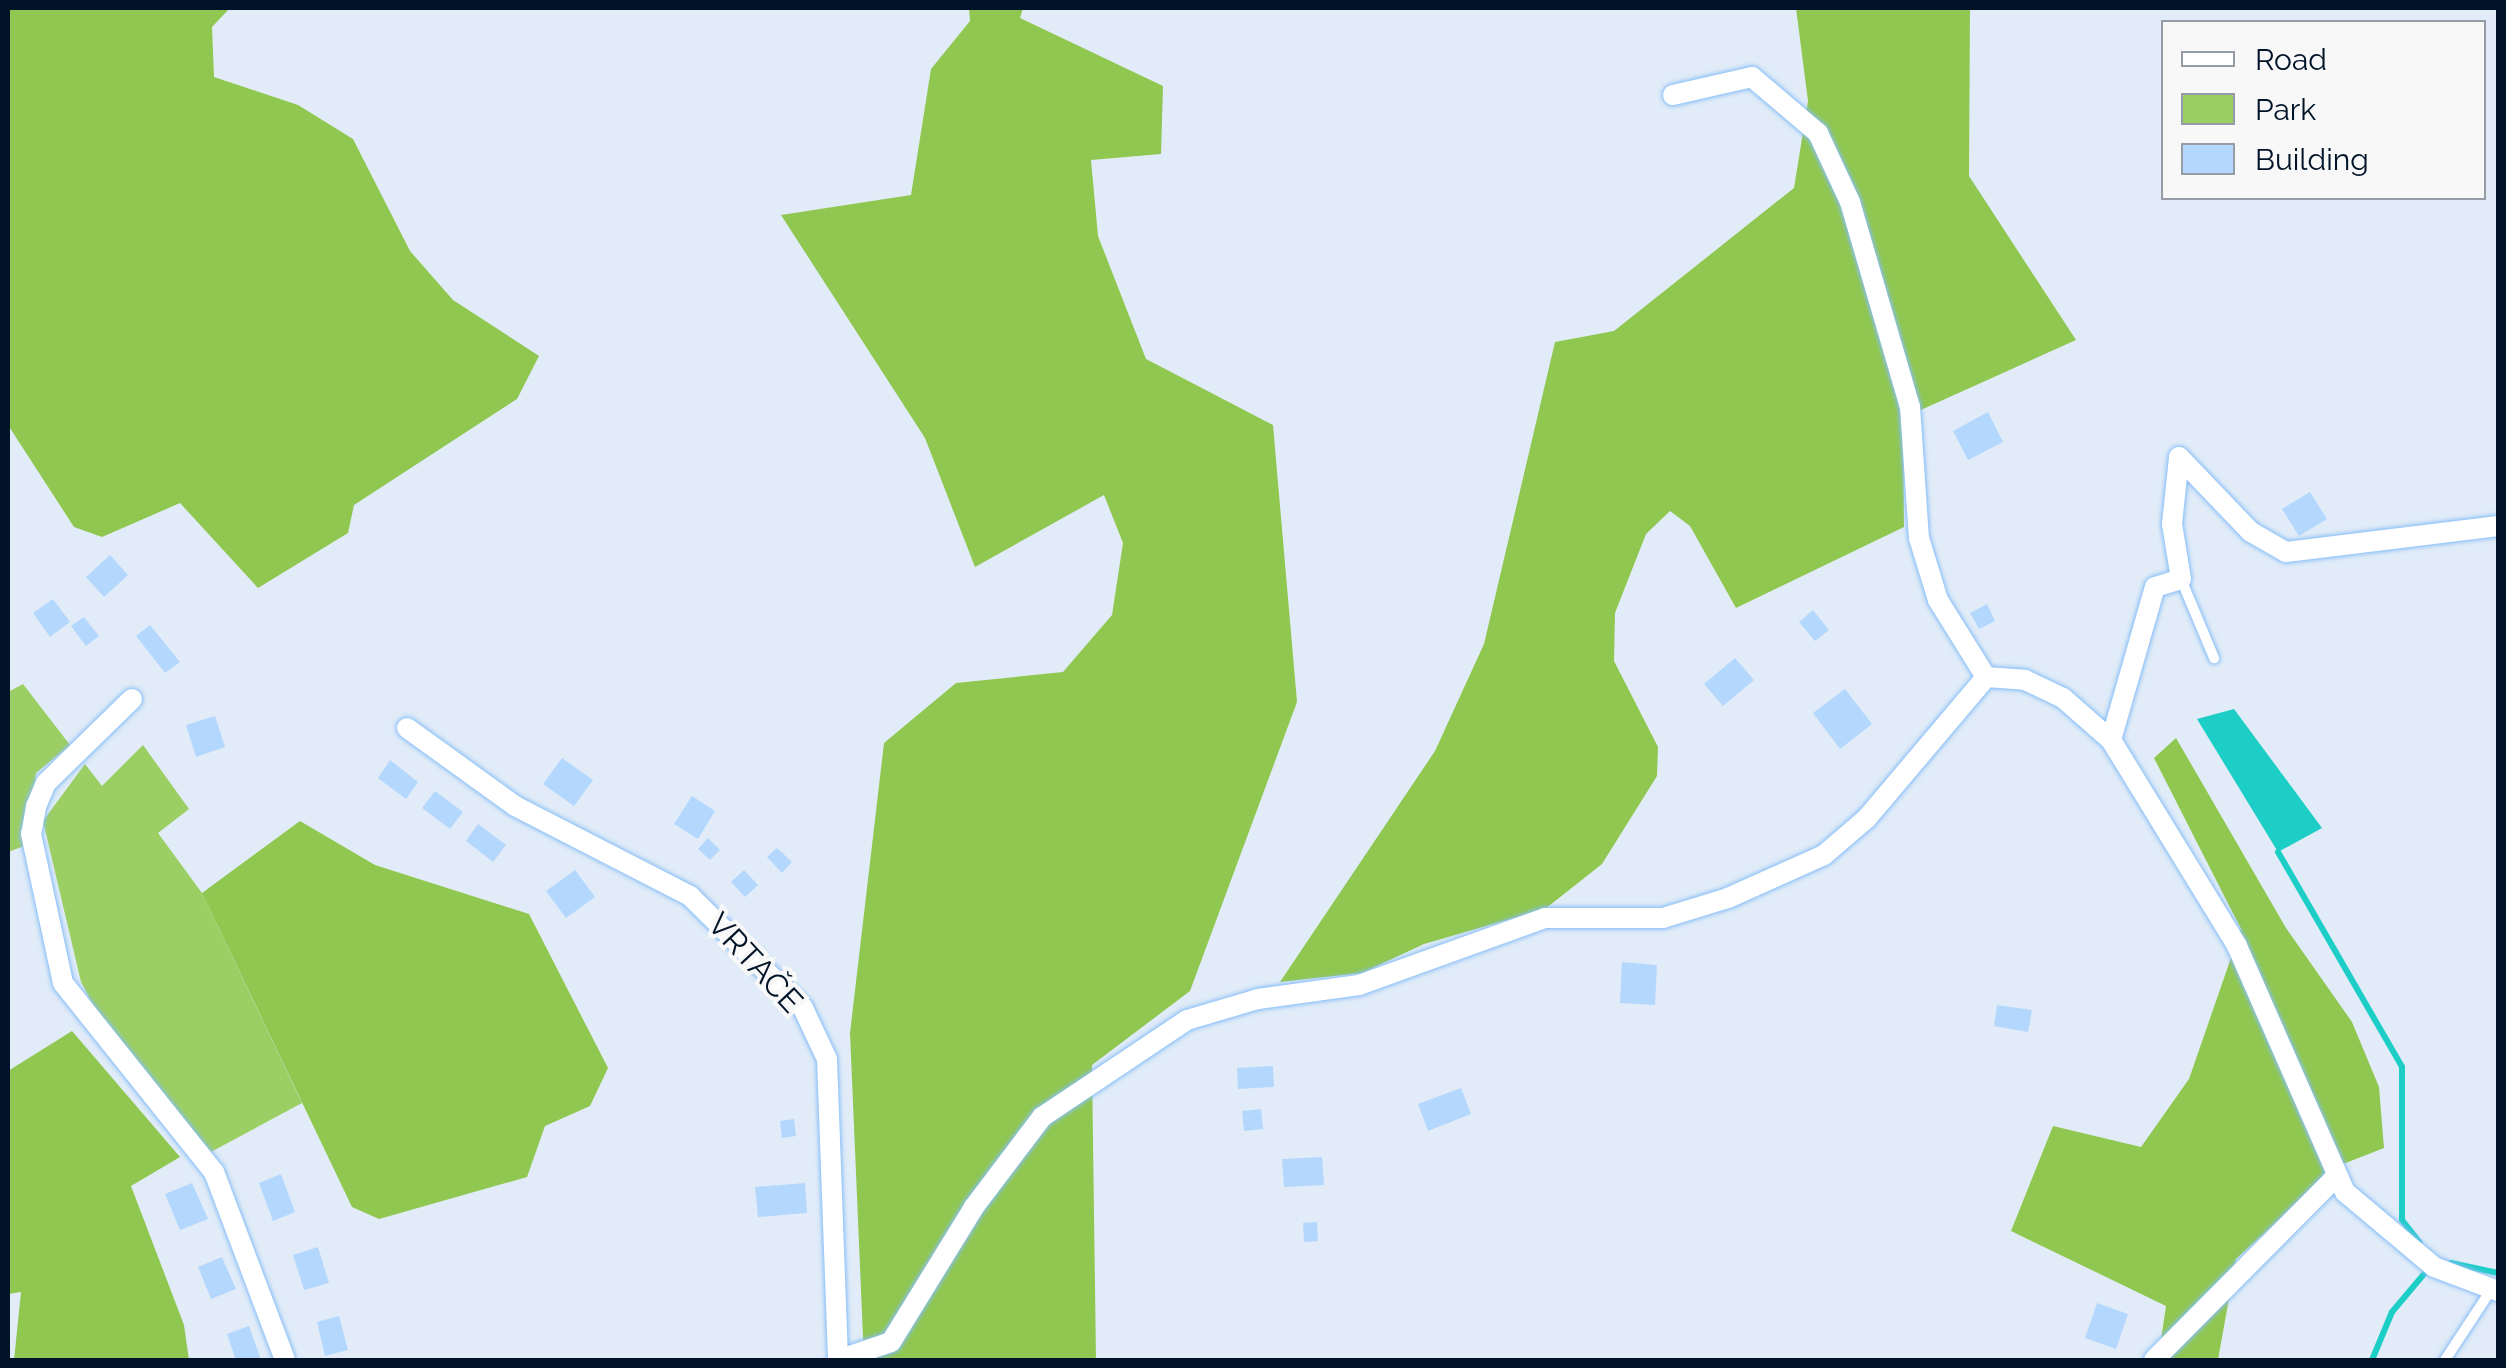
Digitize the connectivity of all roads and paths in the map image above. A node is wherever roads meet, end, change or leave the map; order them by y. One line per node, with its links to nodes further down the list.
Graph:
1 (1673, 95): 5 (street)
2 (2498, 526): 3 (street)
3 (2181, 579): 4 (lane); 8 (street)
4 (2214, 658)
5 (1986, 677): 8 (street); 12 (street)
6 (132, 699): 11 (street)
7 (407, 728): 12 (street, VRTAČE)
8 (2111, 740): 9 (street)
9 (2336, 1176): 10 (street); 13 (street)
10 (2494, 1292): 14 (lane)
11 (284, 1360)
12 (838, 1360)
13 (2154, 1360)
14 (2445, 1360)

